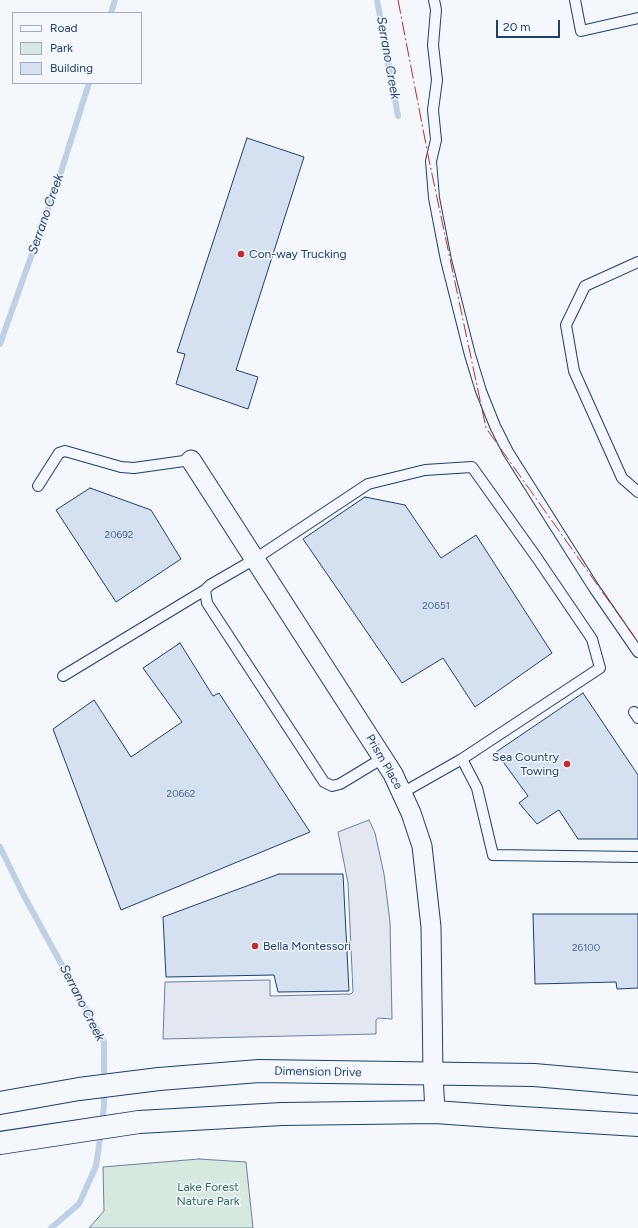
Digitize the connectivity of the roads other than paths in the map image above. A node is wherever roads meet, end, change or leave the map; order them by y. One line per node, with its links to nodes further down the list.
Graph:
1 (434, 0): 10 (lane)
2 (575, 0): 3 (lane)
3 (638, 18)
4 (638, 262): 7 (lane)
5 (191, 460): 6 (lane); 8 (street, Prism Place)
6 (38, 486)
7 (638, 492)
8 (255, 559): 9 (lane); 12 (street, Prism Place); 13 (lane)
9 (205, 590): 11 (lane); 12 (lane)
10 (638, 652)
11 (63, 676)
12 (383, 758): 14 (street, Prism Place)
13 (462, 759): 14 (lane); 15 (lane)
14 (402, 793): 16 (street, Prism Place)
15 (638, 856)
16 (433, 1074): 17 (main road, Dimension Drive); 18 (main road, Dimension Drive); 19 (street, Prism Place)
17 (638, 1084)
18 (0, 1103)
19 (435, 1112): 20 (main road); 21 (main road)
20 (638, 1125)
21 (0, 1143)

